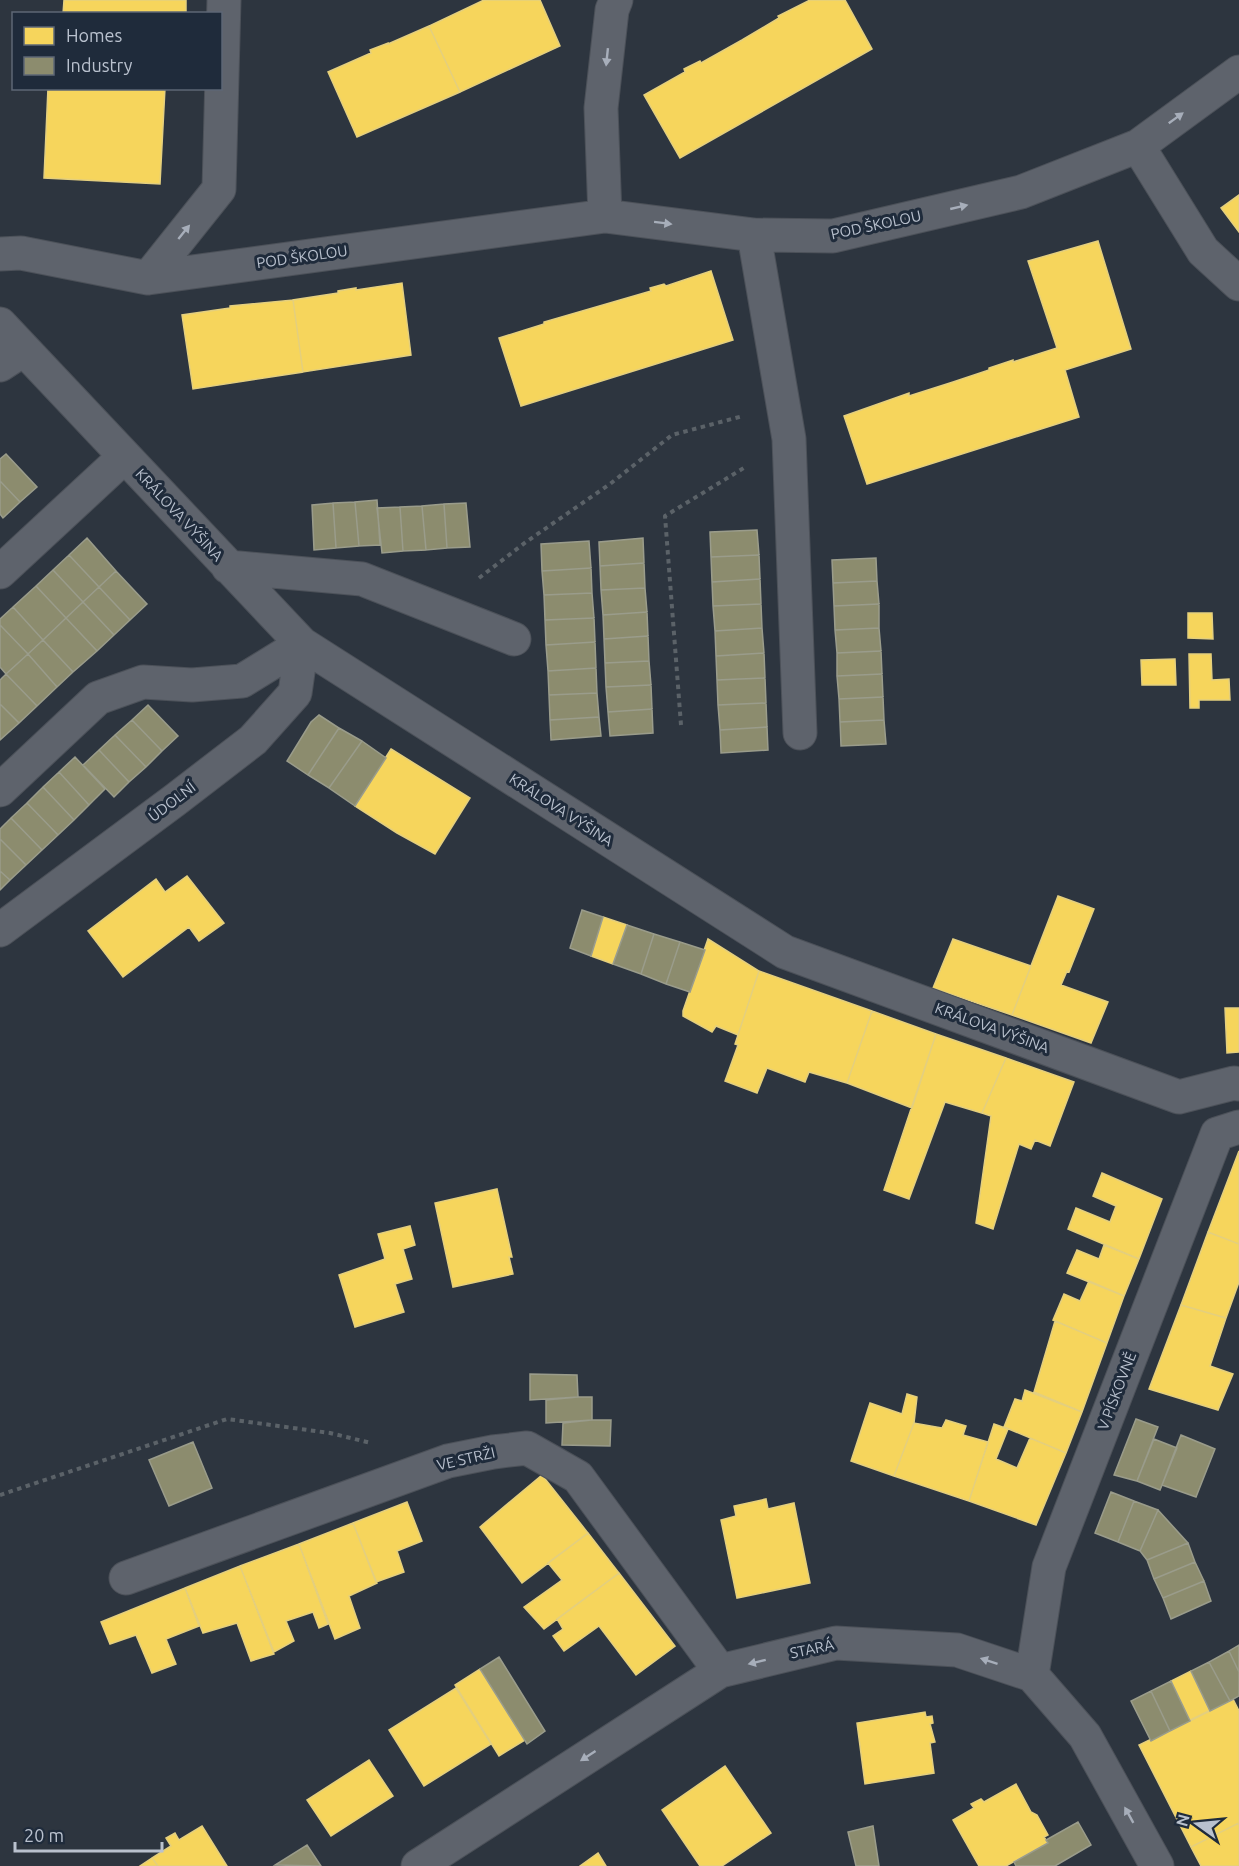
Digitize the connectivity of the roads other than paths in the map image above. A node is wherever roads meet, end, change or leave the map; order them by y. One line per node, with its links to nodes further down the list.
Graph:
1 (224, 0): 4 (street, one-way to 1)
2 (616, 0): 7 (street, one-way to 7)
3 (1239, 72): 6 (street, POD ŠKOLOU, one-way to 3)
4 (222, 76)
5 (222, 90): 10 (street, one-way to 5)
6 (1138, 146): 8 (street, POD ŠKOLOU, one-way to 6); 11 (street)
7 (605, 216): 8 (street, POD ŠKOLOU, one-way to 8); 10 (street, POD ŠKOLOU)
8 (754, 235): 19 (street)
9 (0, 254): 10 (street, POD ŠKOLOU)
10 (148, 278)
11 (1239, 284)
12 (0, 324): 13 (street, KRÁLOVA VÝŠINA)
13 (12, 357): 14 (street, KRÁLOVA VÝŠINA)
14 (124, 457): 15 (street, KRÁLOVA VÝŠINA); 16 (street)
15 (228, 567): 17 (street); 18 (street, KRÁLOVA VÝŠINA)
16 (0, 572)
17 (514, 639)
18 (302, 644): 20 (street); 21 (street, ÚDOLNÍ); 22 (street, KRÁLOVA VÝŠINA)
19 (800, 733)
20 (0, 790)
21 (0, 930)
22 (1239, 1084)
23 (1239, 1127): 26 (street, V PÍSKOVNĚ)
24 (126, 1578): 25 (street, VE STRŽI)
25 (720, 1671): 26 (street, STARÁ, one-way to 25); 27 (street, STARÁ, one-way to 27)
26 (1032, 1675): 28 (street, one-way to 26)
27 (418, 1866)
28 (1157, 1866)

